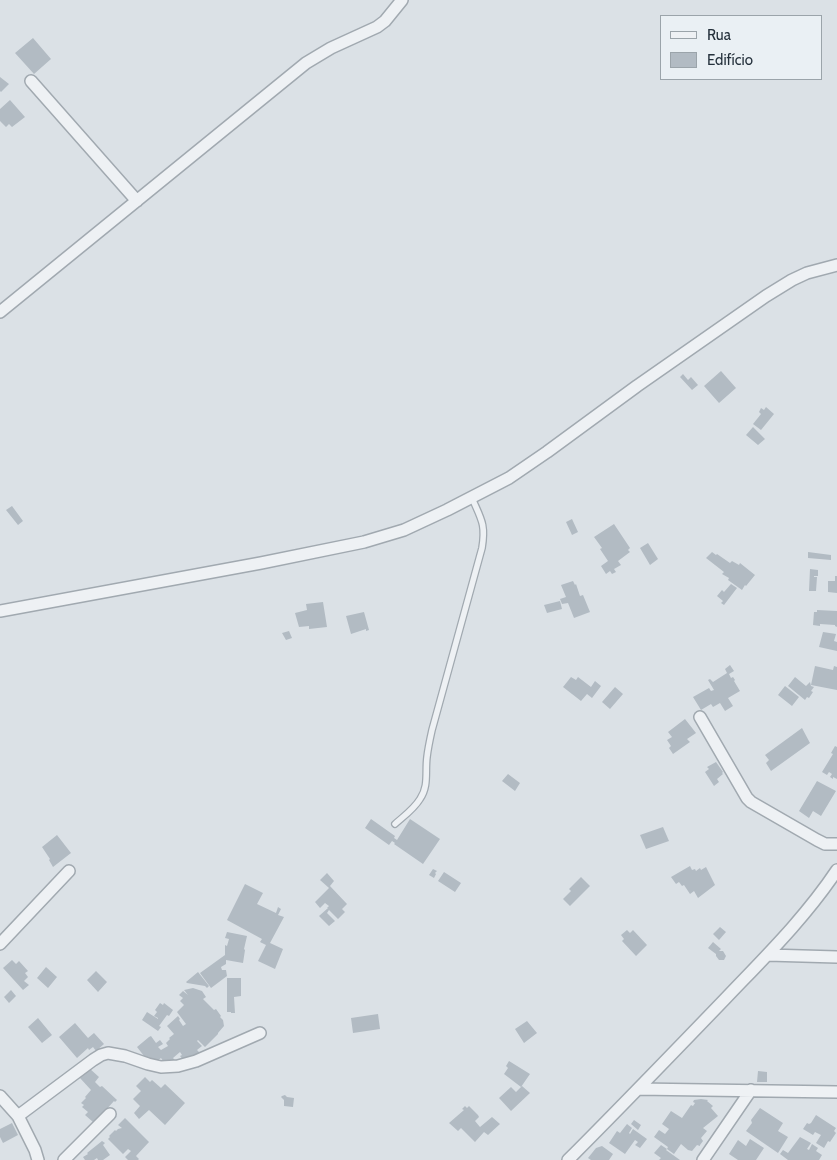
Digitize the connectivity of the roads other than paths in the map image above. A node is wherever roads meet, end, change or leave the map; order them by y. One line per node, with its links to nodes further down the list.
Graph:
1 (402, 0): 3 (street)
2 (31, 81): 3 (street)
3 (137, 201): 5 (street)
4 (837, 265): 6 (street)
5 (0, 312)
6 (472, 498): 7 (street); 9 (lane)
7 (0, 611)
8 (700, 717): 10 (street)
9 (395, 824)
10 (837, 844)
11 (837, 870): 14 (street)
12 (69, 871): 13 (street)
13 (0, 944)
14 (768, 954): 15 (street); 17 (street)
15 (837, 957)
16 (260, 1032): 22 (street)
17 (638, 1089): 18 (street); 25 (street)
18 (751, 1090): 19 (street); 26 (street)
19 (837, 1092)
20 (0, 1096): 22 (street)
21 (110, 1114): 24 (street)
22 (18, 1116): 23 (street)
23 (38, 1160)
24 (64, 1160)
25 (568, 1160)
26 (703, 1160)

